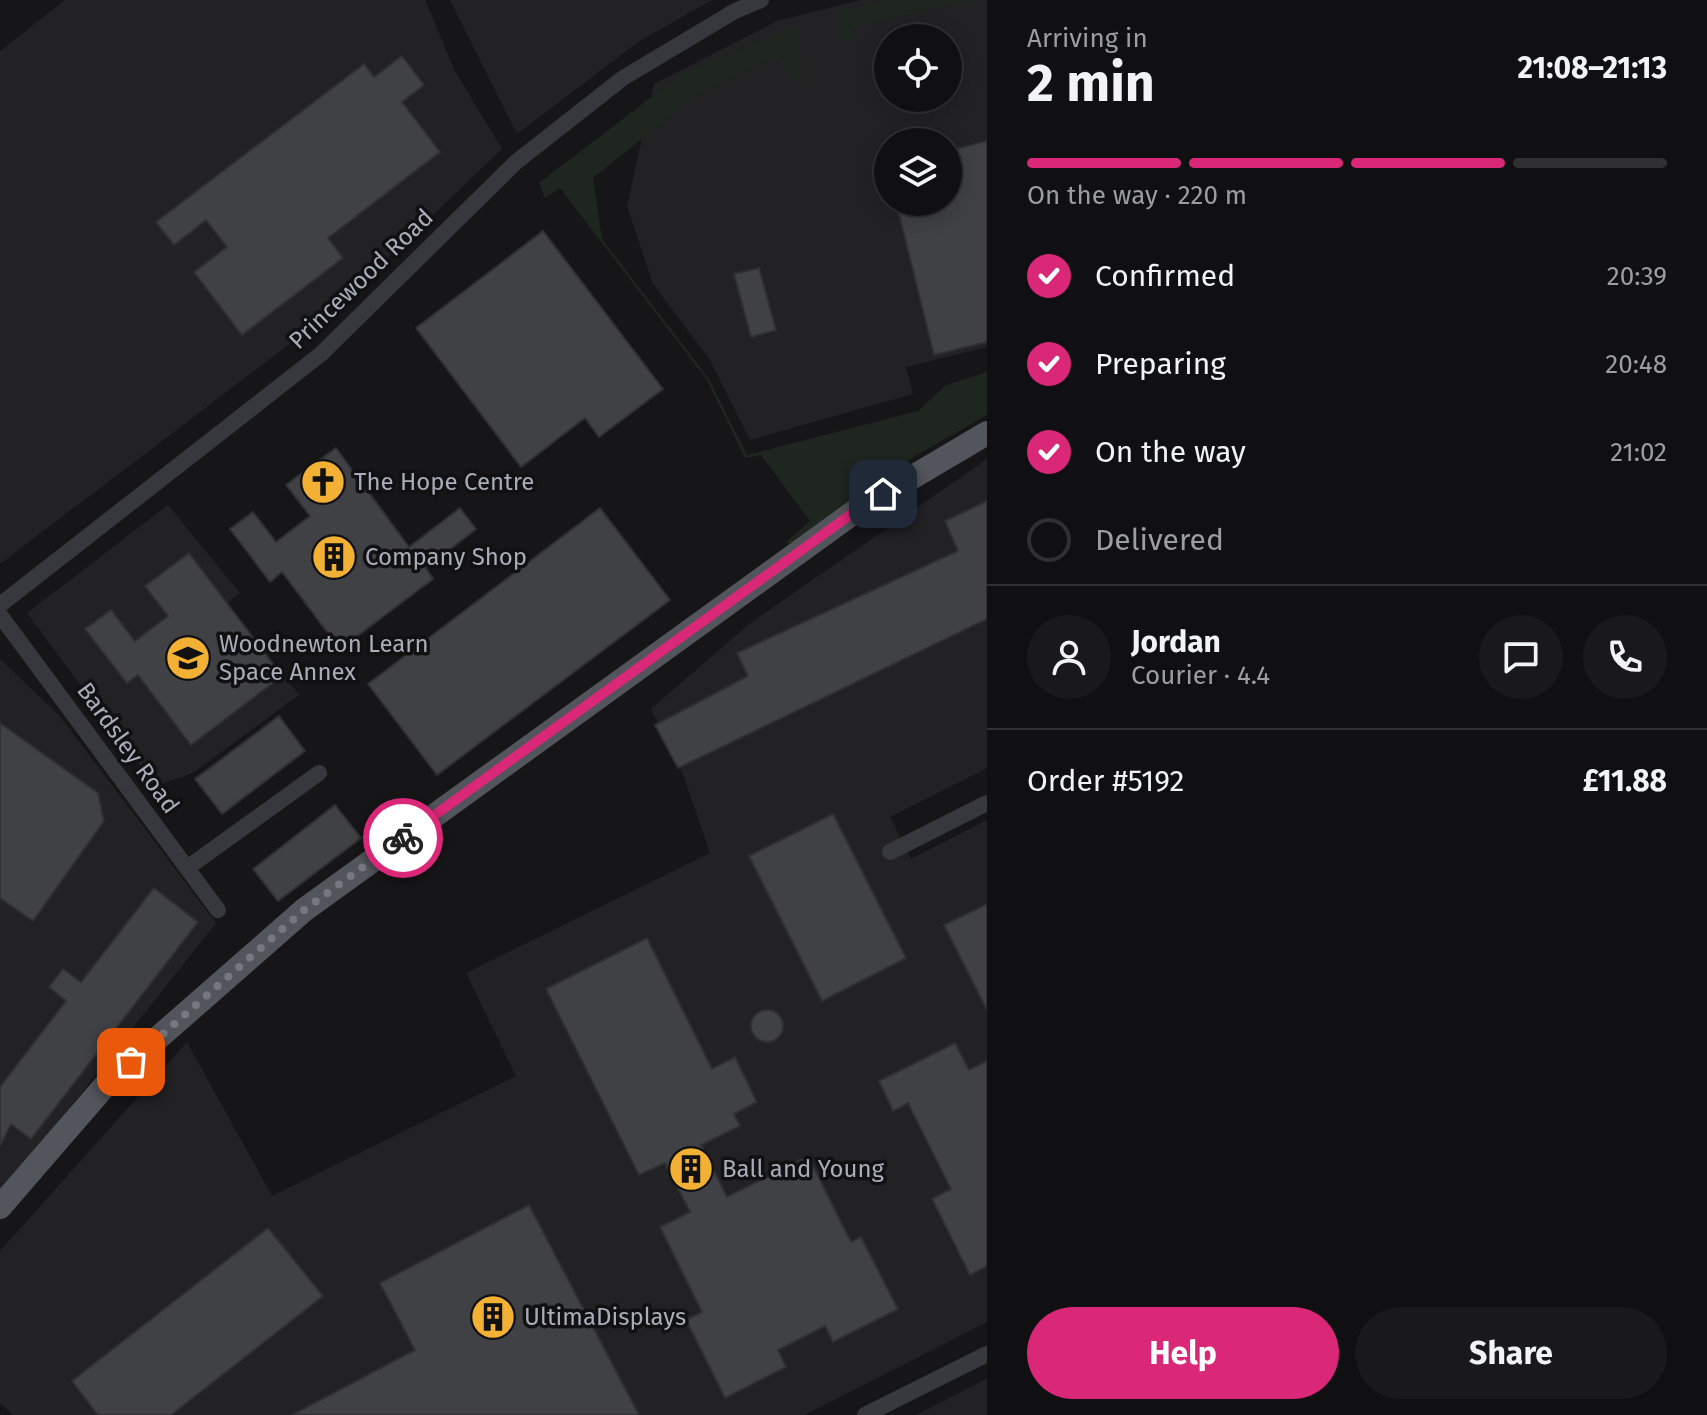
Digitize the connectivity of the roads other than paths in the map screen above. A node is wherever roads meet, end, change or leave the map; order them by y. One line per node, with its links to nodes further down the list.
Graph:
1 (761, 0): 3 (street, Princewood Road)
2 (987, 433): 10 (main road)
3 (0, 605)
4 (0, 615): 8 (street, Bardsley Road)
5 (319, 773): 8 (street)
6 (987, 803): 7 (street)
7 (890, 852)
8 (187, 868): 9 (street, Bardsley Road)
9 (218, 910)
10 (0, 1207)
11 (987, 1354): 12 (street)
12 (865, 1415)

